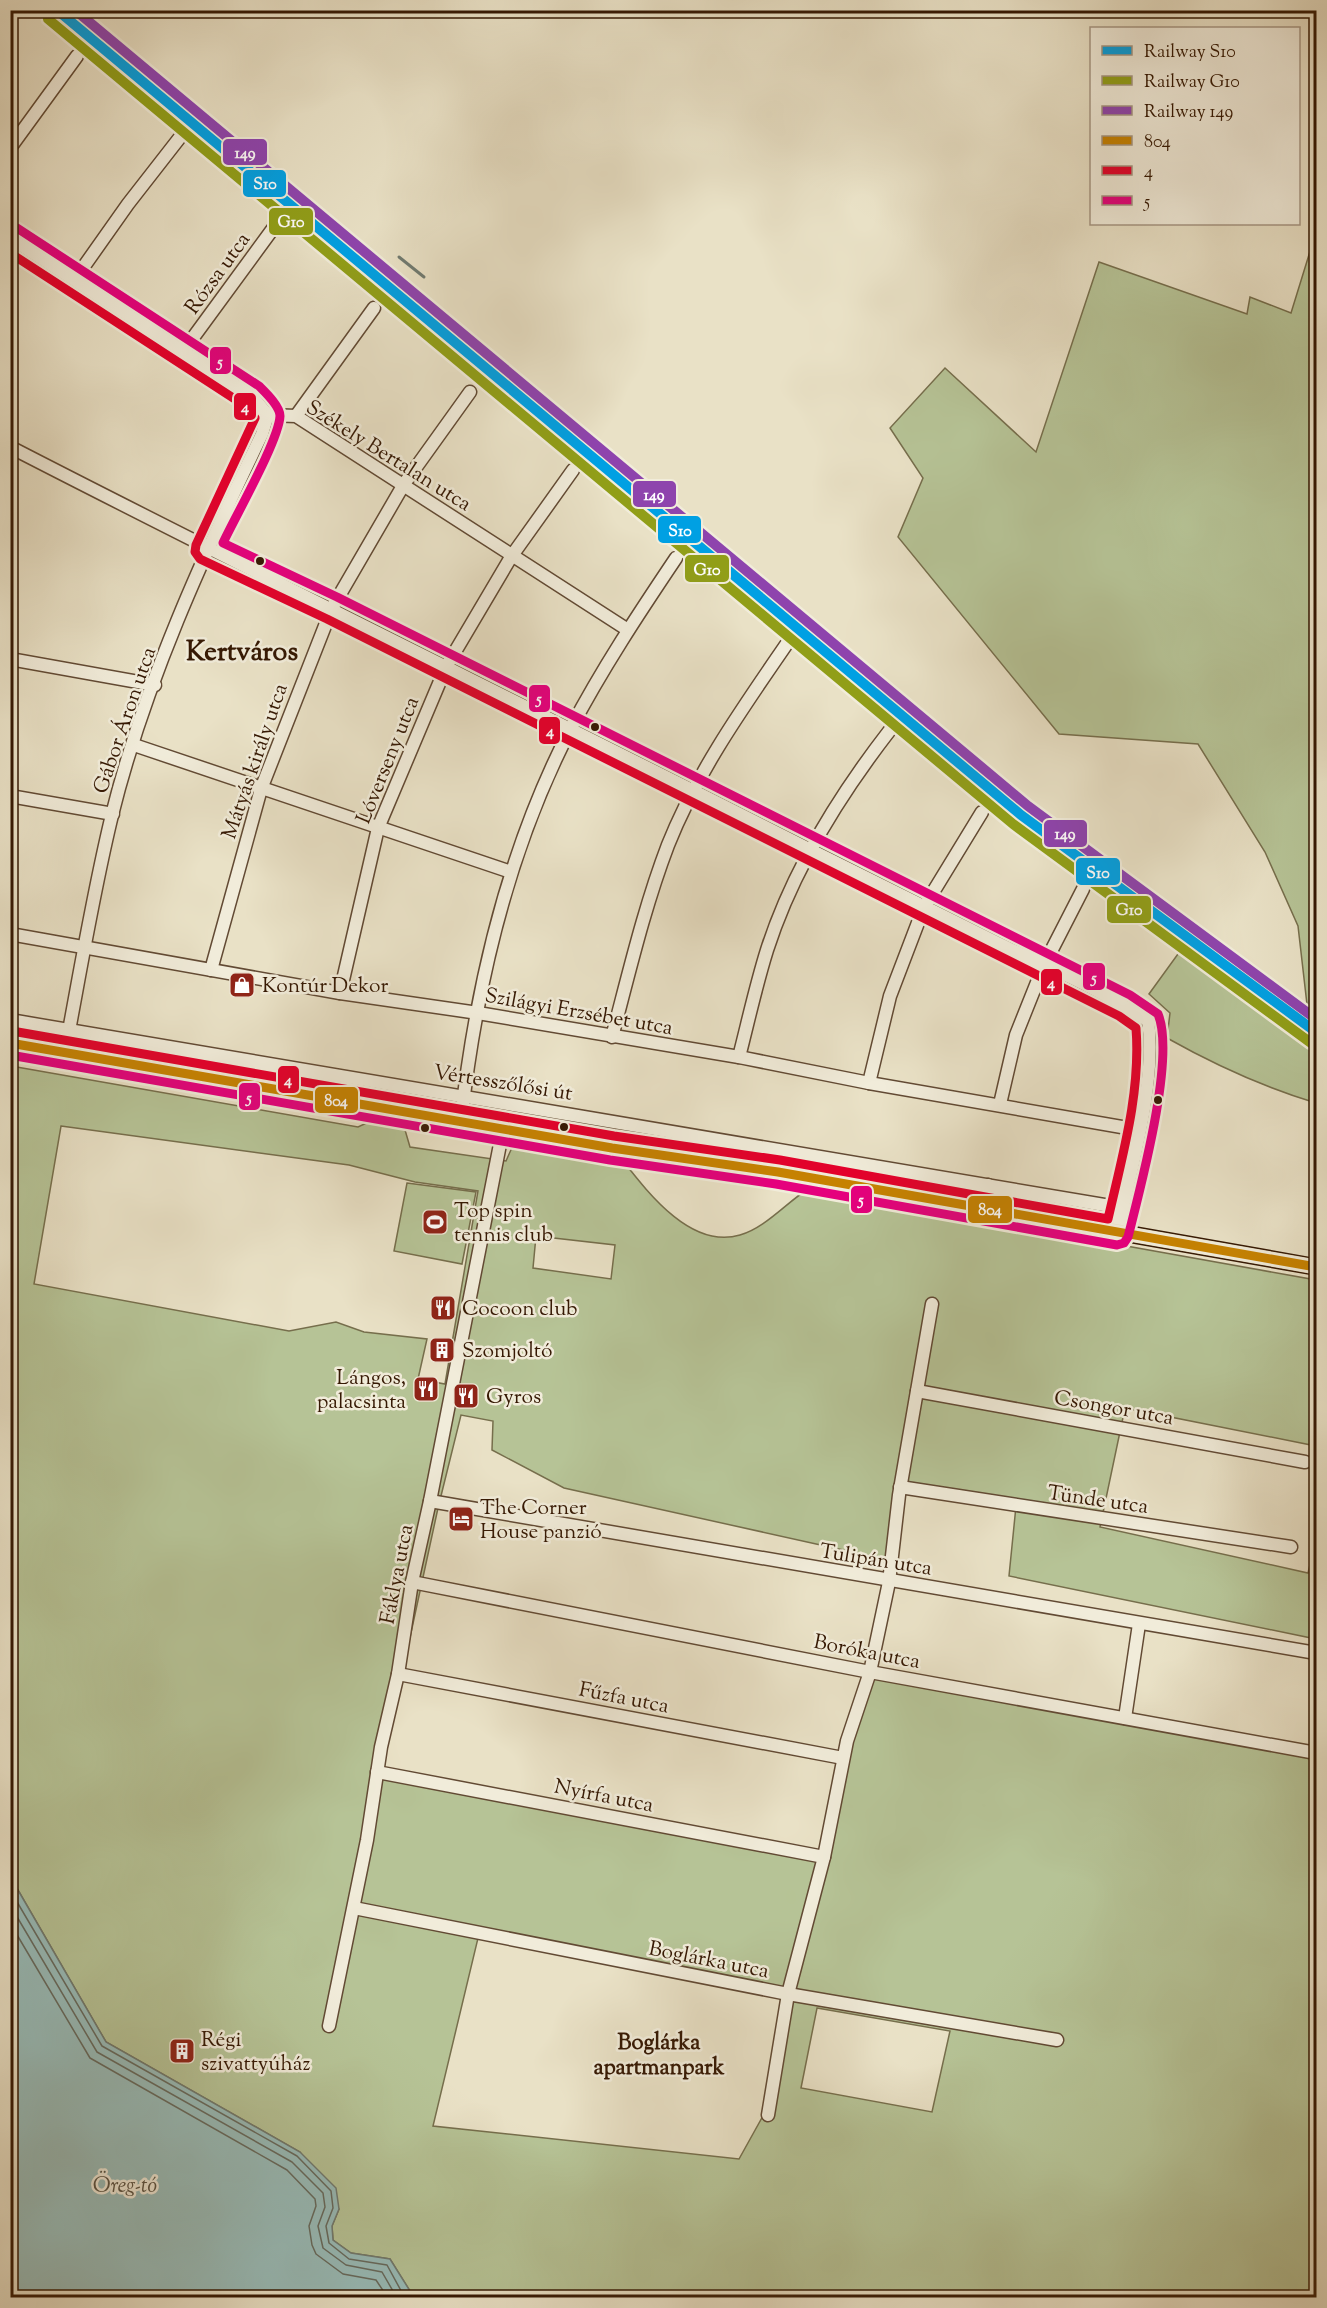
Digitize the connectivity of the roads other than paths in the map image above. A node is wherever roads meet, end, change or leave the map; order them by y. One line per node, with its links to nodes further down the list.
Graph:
1 (77, 56): 3 (street)
2 (181, 136): 6 (street)
3 (10, 148)
4 (280, 219): 8 (street, Rózsa utca)
5 (10, 238): 6 (street)
6 (75, 279): 8 (street)
7 (374, 308): 11 (street)
8 (184, 350): 10 (street)
9 (470, 392): 14 (street, Mátyás király utca)
10 (268, 415): 11 (street, Székely Bertalan utca); 15 (street, Gábor Áron utca)
11 (296, 416): 14 (street, Székely Bertalan utca)
12 (10, 447): 15 (street)
13 (573, 470): 16 (street, Lóverseny utca)
14 (404, 484): 16 (street, Székely Bertalan utca); 18 (street, Mátyás király utca)
15 (207, 549): 18 (street); 23 (street, Gábor Áron utca)
16 (511, 557): 19 (street, Székely Bertalan utca); 22 (street, Lóverseny utca)
17 (676, 558): 19 (street)
18 (332, 608): 22 (street); 27 (street, Mátyás király utca)
19 (628, 630): 24 (street)
20 (788, 642): 28 (street)
21 (10, 659): 23 (street)
22 (446, 667): 24 (street); 32 (street, Lóverseny utca)
23 (154, 685): 26 (street, Gábor Áron utca)
24 (571, 729): 28 (street); 34 (street)
25 (890, 730): 33 (street)
26 (134, 745): 27 (street); 31 (street, Gábor Áron utca)
27 (261, 789): 32 (street); 40 (street, Mátyás király utca)
28 (695, 791): 33 (street); 45 (street)
29 (10, 796): 31 (street)
30 (982, 812): 36 (street)
31 (113, 814): 38 (street, Gábor Áron utca)
32 (378, 828): 34 (street); 41 (street, Lóverseny utca)
33 (809, 849): 36 (street); 48 (street)
34 (511, 872): 42 (street)
35 (1083, 889): 39 (street)
36 (924, 907): 39 (street); 49 (street)
37 (10, 934): 38 (street, Szilágyi Erzsébet utca)
38 (85, 946): 40 (street, Szilágyi Erzsébet utca); 44 (street, Gábor Áron utca)
39 (1044, 965): 51 (street); 54 (street)
40 (211, 970): 41 (street, Szilágyi Erzsébet utca)
41 (340, 993): 42 (street, Szilágyi Erzsébet utca)
42 (478, 1013): 45 (street, Szilágyi Erzsébet utca); 50 (street)
43 (10, 1020): 44 (street, Vértesszőlősi út)
44 (69, 1030): 47 (street, Gábor Áron utca); 50 (street, Vértesszőlősi út)
45 (612, 1037): 48 (street, Szilágyi Erzsébet utca)
46 (10, 1043): 47 (main road, Vértesszőlősi út)
47 (65, 1052): 52 (main road, Vértesszőlősi út)
48 (739, 1057): 49 (street, Szilágyi Erzsébet utca)
49 (869, 1083): 51 (street, Szilágyi Erzsébet utca)
50 (464, 1097): 52 (street); 55 (street, Vértesszőlősi út)
51 (1000, 1104): 54 (street, Szilágyi Erzsébet utca)
52 (461, 1120): 53 (main road, Vértesszőlősi út)
53 (503, 1129): 57 (main road, Vértesszőlősi út); 64 (street, Fáklya utca)
54 (1139, 1130): 56 (street)
55 (988, 1185): 56 (street, Vértesszőlősi út); 57 (street)
56 (1122, 1208): 58 (street)
57 (985, 1210): 58 (main road, Vértesszőlősi út)
58 (1117, 1233): 59 (main road, Vértesszőlősi út)
59 (1317, 1267)
60 (932, 1304): 61 (street)
61 (917, 1391): 62 (street, Csongor utca); 63 (street)
62 (1305, 1462)
63 (900, 1487): 65 (street, Tünde utca); 67 (street)
64 (430, 1501): 66 (street, Fáklya utca); 67 (street, Tulipán utca)
65 (1291, 1547)
66 (412, 1582): 70 (street, Boróka utca); 71 (street, Fáklya utca)
67 (889, 1582): 68 (street, Tulipán utca); 70 (street)
68 (1139, 1624): 69 (street, Tulipán utca); 72 (street)
69 (1317, 1653)
70 (870, 1672): 72 (street, Boróka utca); 74 (street)
71 (398, 1674): 74 (street, Fűzfa utca); 75 (street, Fáklya utca)
72 (1125, 1718): 73 (street, Boróka utca)
73 (1317, 1754)
74 (843, 1758): 76 (street)
75 (377, 1772): 76 (street, Nyírfa utca); 77 (street, Fáklya utca)
76 (824, 1857): 78 (street)
77 (354, 1908): 78 (street, Boglárka utca); 79 (street, Fáklya utca)
78 (788, 1994): 80 (street, Boglárka utca); 81 (street)
79 (329, 2026)
80 (1057, 2040)
81 (768, 2115)

